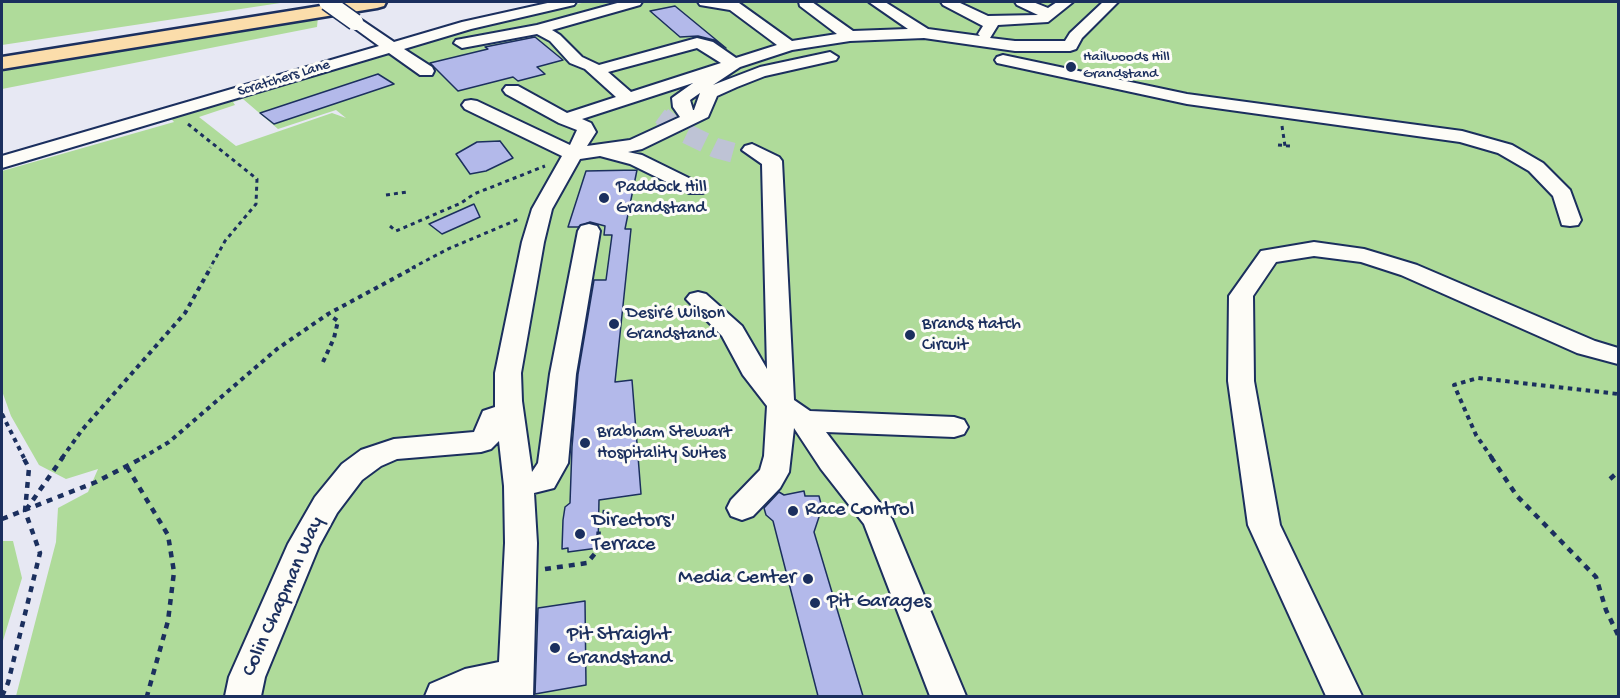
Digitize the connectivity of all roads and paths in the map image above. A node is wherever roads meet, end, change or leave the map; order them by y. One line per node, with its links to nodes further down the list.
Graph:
1 (326, 2): 20 (street, bridge); 22 (highway)
2 (377, 2): 26 (highway)
3 (569, 2): 20 (street, Scratchers Lane)
4 (635, 2): 14 (street)
5 (705, 2): 18 (street)
6 (825, 2): 16 (street)
7 (876, 2): 15 (street)
8 (948, 2): 13 (street)
9 (1022, 2): 12 (street)
10 (1066, 2): 12 (street)
11 (1111, 2): 19 (street)
12 (1049, 15): 13 (street)
13 (987, 21): 17 (street)
14 (539, 28): 24 (street); 29 (street)
15 (924, 33): 16 (street); 17 (street)
16 (850, 36): 18 (street)
17 (983, 40): 19 (street)
18 (789, 46): 27 (street)
19 (1015, 46): 25 (street)
20 (390, 48): 24 (street); 45 (street, Scratchers Lane)
21 (864, 52): 25 (street)
22 (2, 54)
23 (842, 55): 44 (street)
24 (407, 58): 28 (street); 35 (street)
25 (1003, 60): 50 (street)
26 (2, 63)
27 (734, 64): 29 (street); 30 (street); 32 (street)
28 (426, 71)
29 (596, 71): 32 (street)
30 (711, 78): 34 (street); 36 (street)
31 (512, 90): 37 (street)
32 (627, 98): 37 (street)
33 (471, 105): 44 (street)
34 (653, 110)
35 (219, 112)
36 (687, 114)
37 (565, 119): 44 (street)
38 (1281, 120): 41 (path)
39 (188, 124): 68 (path)
40 (1278, 145): 41 (path)
41 (1285, 146): 42 (path)
42 (1290, 147)
43 (747, 152): 58 (street)
44 (585, 153): 46 (street); 49 (street); 51 (path)
45 (2, 162)
46 (696, 189)
47 (407, 192): 48 (path)
48 (386, 195)
49 (542, 209): 54 (path); 59 (street)
50 (1570, 220)
51 (390, 226)
52 (589, 231): 65 (street)
53 (698, 299): 58 (street)
54 (328, 314): 56 (path); 62 (path)
55 (1618, 356): 78 (street)
56 (323, 362)
57 (1618, 394): 71 (path)
58 (784, 404): 61 (street); 66 (street); 77 (street)
59 (510, 412): 65 (street); 75 (street, Colin Chapman Way)
60 (2, 414): 68 (path)
61 (954, 427)
62 (127, 466): 68 (path); 74 (path)
63 (1618, 472): 64 (path)
64 (1610, 479)
65 (519, 486): 70 (street)
66 (742, 508)
67 (605, 510): 70 (path)
68 (25, 511): 69 (path); 73 (path)
69 (2, 519)
70 (521, 572): 72 (street)
71 (1618, 635)
72 (516, 686): 76 (street)
73 (2, 696)
74 (147, 696)
75 (243, 696)
76 (443, 696)
77 (948, 696)
78 (1344, 696)

